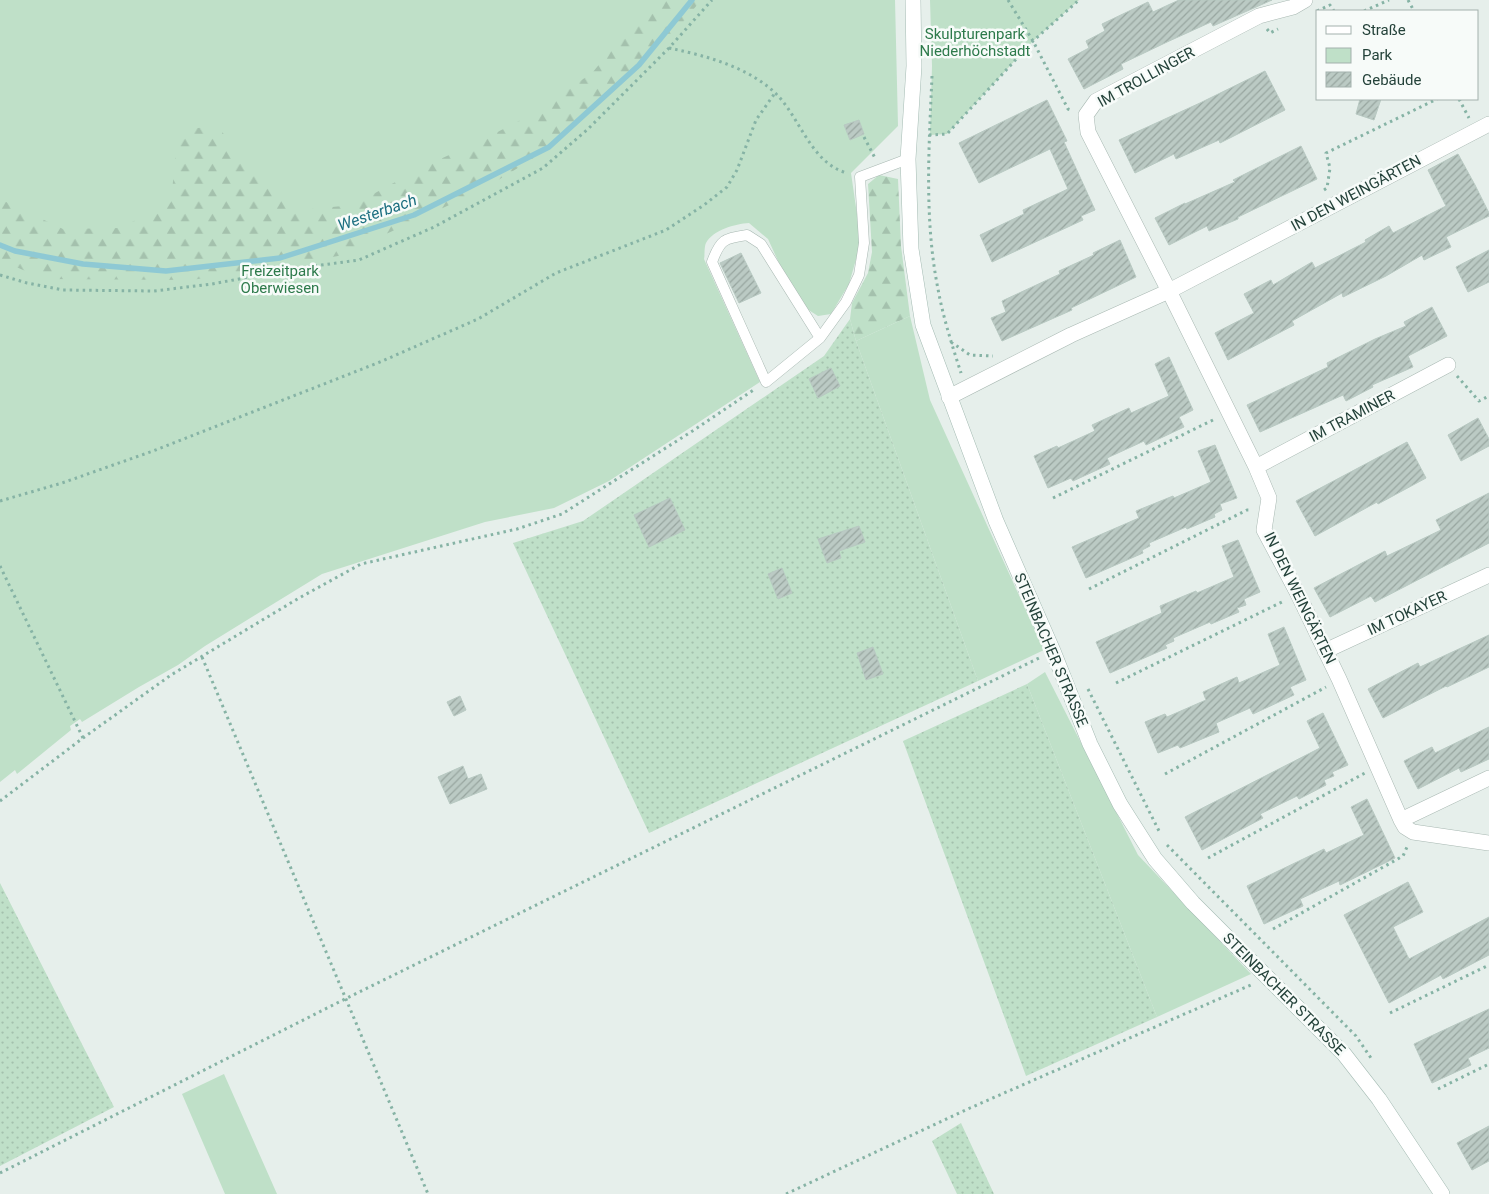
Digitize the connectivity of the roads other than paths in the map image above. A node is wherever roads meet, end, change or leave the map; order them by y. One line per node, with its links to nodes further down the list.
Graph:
1 (913, 0): 4 (street, STEINBACHER STRASSE)
2 (1305, 0): 5 (street, IM TROLLINGER)
3 (1489, 124): 5 (street, IN DEN WEINGÄRTEN)
4 (908, 159): 6 (lane); 8 (street, STEINBACHER STRASSE)
5 (1169, 291): 8 (street, IN DEN WEINGÄRTEN); 9 (street, IN DEN WEINGÄRTEN)
6 (820, 338): 6 (lane)
7 (1448, 365): 9 (street, IM TRAMINER)
8 (949, 397): 15 (street, STEINBACHER STRASSE)
9 (1256, 467): 11 (street, IN DEN WEINGÄRTEN)
10 (1489, 575): 11 (street, IM TOKAYER)
11 (1325, 651): 13 (street, IN DEN WEINGÄRTEN)
12 (1489, 778): 13 (street)
13 (1401, 820): 14 (street, IN DEN WEINGÄRTEN)
14 (1489, 843)
15 (1442, 1194)

